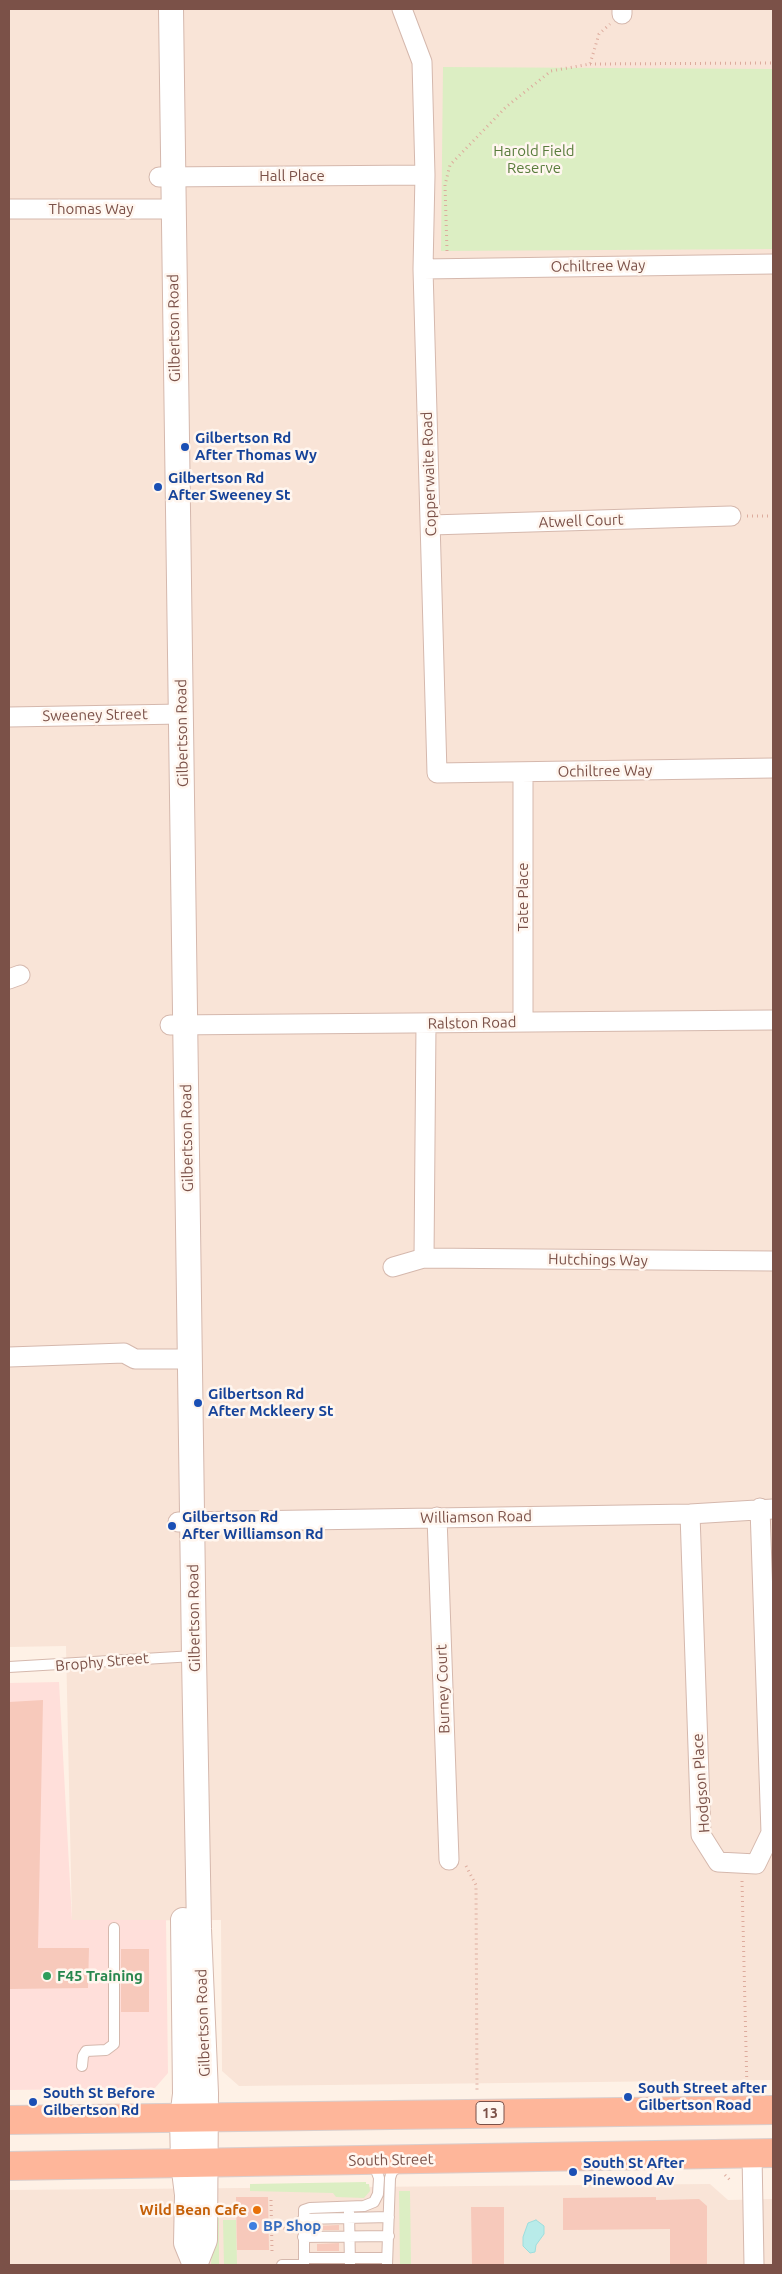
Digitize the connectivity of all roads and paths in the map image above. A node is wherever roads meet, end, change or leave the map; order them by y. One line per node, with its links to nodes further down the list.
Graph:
1 (157, 9): 8 (street, Gilbertson Road)
2 (171, 9): 8 (street, Gilbertson Road)
3 (402, 9): 7 (street, Copperwaite Road)
4 (622, 12): 6 (path)
5 (773, 63): 6 (path)
6 (590, 64): 11 (path)
7 (425, 175): 8 (street, Hall Place); 13 (street, Copperwaite Road)
8 (166, 177): 9 (street, Gilbertson Road)
9 (166, 208): 10 (street, Thomas Way); 17 (street, Gilbertson Road)
10 (9, 209)
11 (447, 258)
12 (773, 264): 13 (street, Ochiltree Way)
13 (423, 269): 16 (street, Copperwaite Road)
14 (731, 516): 15 (path); 16 (street, Atwell Court)
15 (773, 516)
16 (431, 525): 20 (street, Copperwaite Road)
17 (175, 714): 18 (street, Sweeney Street); 25 (street, Gilbertson Road)
18 (9, 716)
19 (773, 768): 21 (street, Ochiltree Way)
20 (436, 773): 21 (street, Ochiltree Way)
21 (522, 773): 23 (street, Tate Place)
22 (773, 1020): 23 (street, Ralston Road)
23 (522, 1022): 24 (street, Ralston Road)
24 (426, 1024): 25 (street, Ralston Road); 26 (street)
25 (178, 1025): 29 (street, Gilbertson Road)
26 (424, 1258): 27 (street, Hutchings Way); 28 (street, Hutchings Way)
27 (773, 1262)
28 (393, 1267)
29 (184, 1353): 30 (street); 34 (street, Gilbertson Road)
30 (9, 1356)
31 (766, 1508): 32 (street, Williamson Road); 38 (street, Hodgson Place)
32 (690, 1514): 33 (street, Williamson Road); 38 (street, Hodgson Place)
33 (437, 1518): 34 (street, Williamson Road); 37 (street, Burney Court)
34 (185, 1522): 35 (street, Gilbertson Road)
35 (188, 1656): 36 (lane, Brophy Street); 44 (street, Gilbertson Road)
36 (9, 1667)
37 (449, 1860): 42 (path)
38 (742, 1863): 41 (path)
39 (114, 1928): 40 (lane)
40 (82, 2066)
41 (748, 2091)
42 (478, 2096)
43 (773, 2110): 44 (highway, 13)
44 (194, 2118): 45 (highway, 13); 49 (street, Gilbertson Road)
45 (9, 2120)
46 (762, 2154): 47 (highway, South Street); 65 (street)
47 (408, 2159): 48 (highway, South Street); 53 (lane)
48 (357, 2160): 49 (highway, South Street); 52 (lane)
49 (194, 2163): 50 (highway, South Street); 63 (street, Gilbertson Road)
50 (9, 2166)
51 (271, 2200): 59 (path)
52 (343, 2207): 54 (lane); 55 (lane)
53 (389, 2217): 54 (lane); 57 (lane)
54 (349, 2218): 55 (lane); 56 (lane)
55 (303, 2219): 58 (lane)
56 (349, 2236): 57 (lane); 58 (lane); 61 (lane)
57 (388, 2236): 60 (lane)
58 (304, 2237): 62 (lane)
59 (272, 2252)
60 (387, 2261): 61 (lane)
61 (349, 2262): 62 (lane)
62 (304, 2263): 64 (lane)
63 (195, 2265)
64 (282, 2265)
65 (754, 2265)

